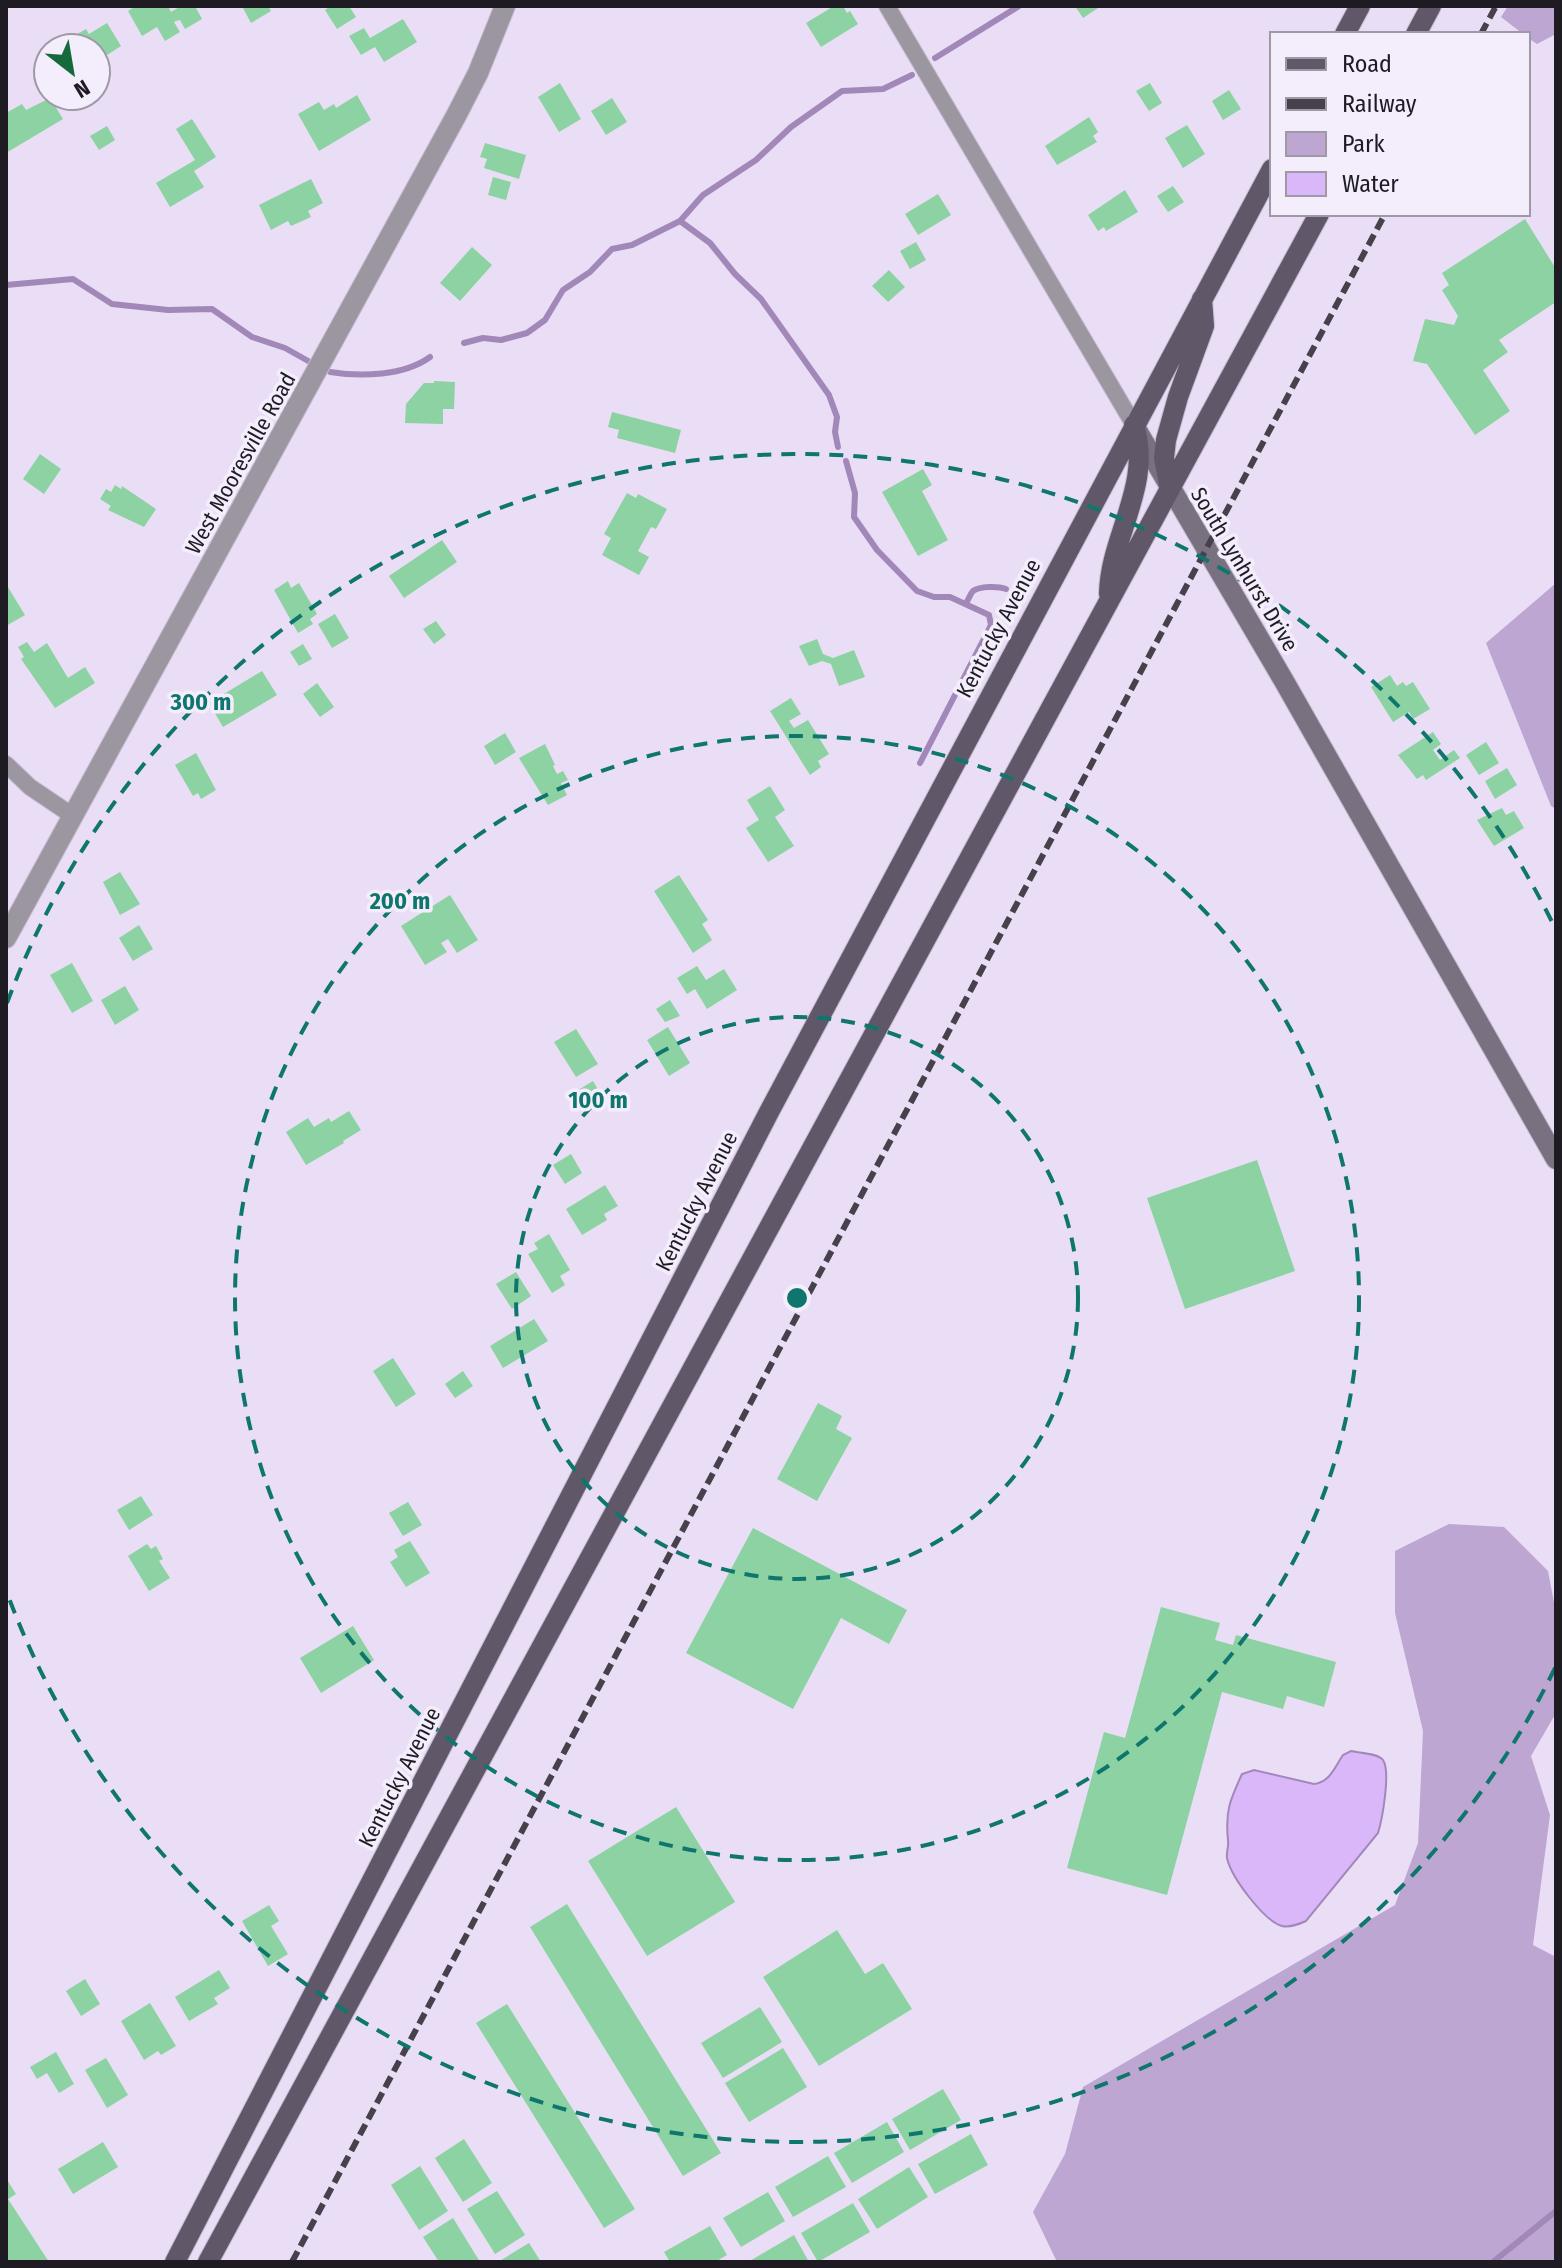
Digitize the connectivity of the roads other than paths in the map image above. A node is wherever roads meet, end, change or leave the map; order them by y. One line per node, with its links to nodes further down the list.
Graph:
1 (505, 6): 14 (street, West Mooresville Road)
2 (887, 6): 10 (street, South Lynhurst Drive)
3 (1360, 6): 5 (main road)
4 (1431, 6): 6 (main road)
5 (1346, 32)
6 (1417, 32)
7 (1270, 173): 9 (main road, Kentucky Avenue)
8 (1318, 216): 11 (main road)
9 (1202, 299): 10 (main road, Kentucky Avenue); 11 (main road)
10 (1134, 425): 11 (main road, South Lynhurst Drive); 12 (main road); 17 (main road, Kentucky Avenue)
11 (1170, 489): 12 (main road); 16 (main road, South Lynhurst Drive)
12 (1109, 602): 18 (main road)
13 (6, 764): 14 (street)
14 (73, 816): 15 (street, West Mooresville Road)
15 (6, 938)
16 (1556, 1159)
17 (175, 2262)
18 (208, 2262)

